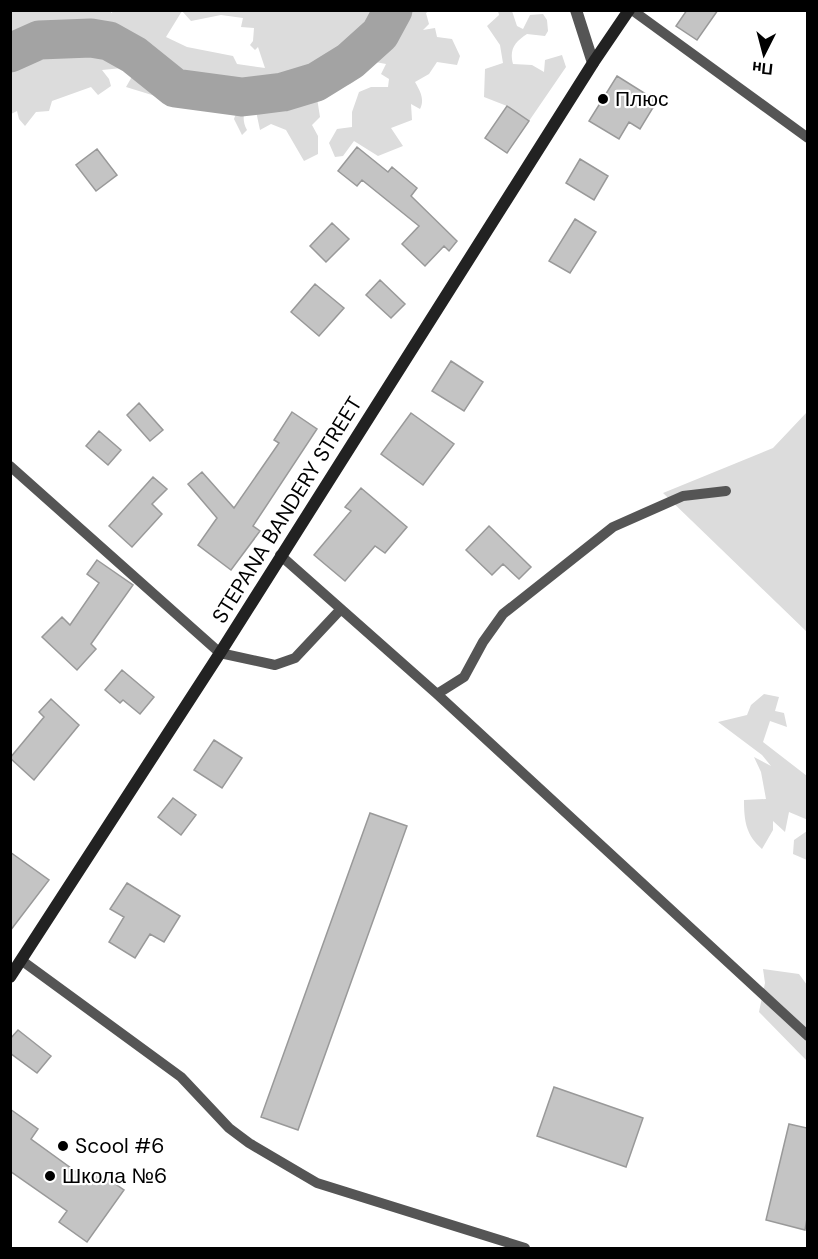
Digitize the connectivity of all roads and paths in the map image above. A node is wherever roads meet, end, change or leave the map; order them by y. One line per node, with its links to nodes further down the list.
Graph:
1 (576, 10): 3 (street)
2 (631, 10): 3 (main road, STEPANA BANDERY STREET); 4 (lane)
3 (593, 63): 7 (main road, STEPANA BANDERY STREET)
4 (807, 138)
5 (10, 466): 9 (lane)
6 (726, 491): 10 (lane)
7 (280, 555): 8 (lane); 9 (main road, STEPANA BANDERY STREET)
8 (341, 609): 9 (lane); 10 (lane)
9 (220, 653): 11 (main road, STEPANA BANDERY STREET)
10 (437, 694): 13 (lane)
11 (21, 960): 12 (main road, STEPANA BANDERY STREET); 14 (lane)
12 (10, 976)
13 (807, 1036)
14 (525, 1248)

